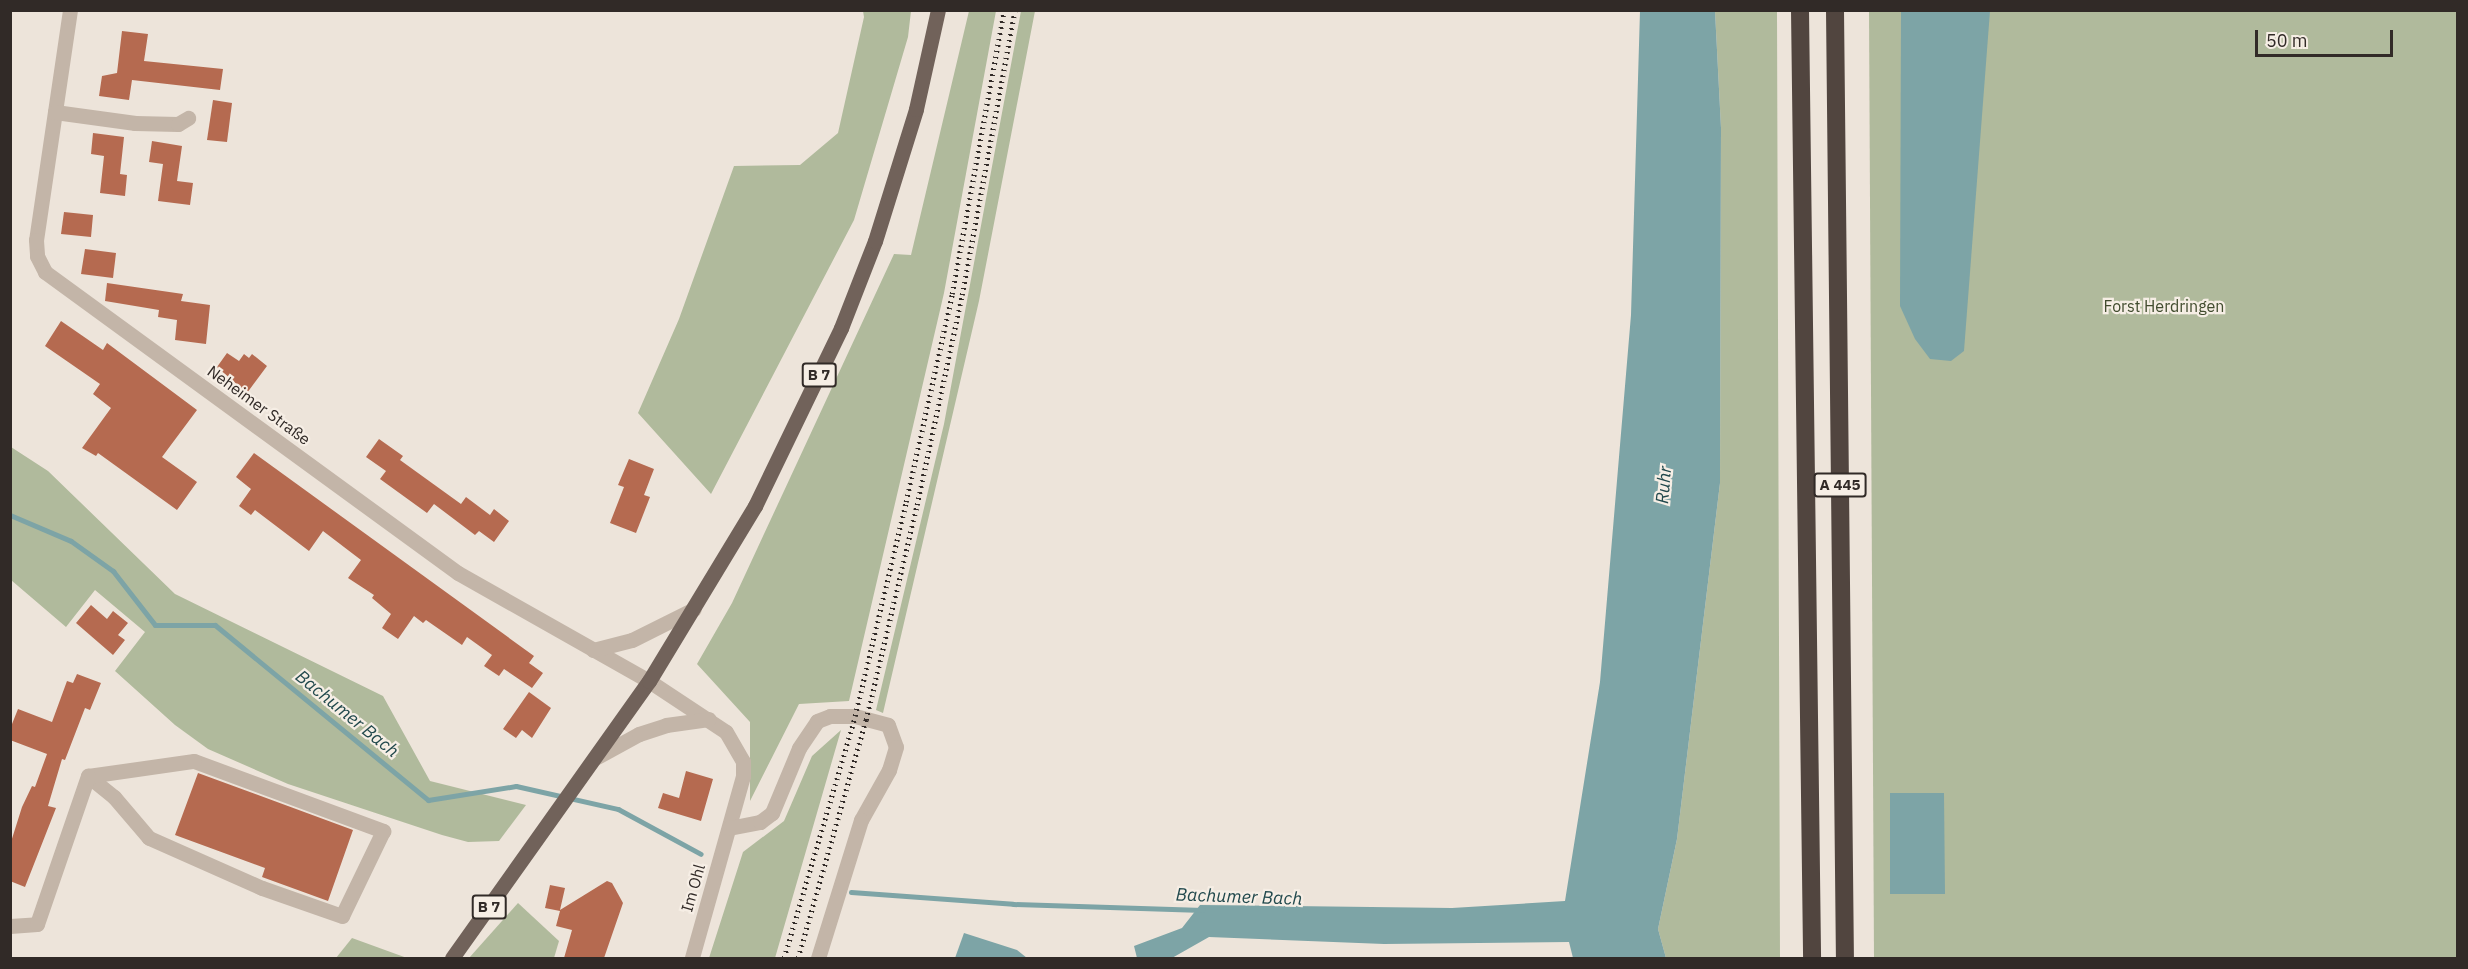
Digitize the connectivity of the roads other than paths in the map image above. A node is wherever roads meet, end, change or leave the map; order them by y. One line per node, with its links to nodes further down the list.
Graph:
1 (70, 10): 5 (street, Neheimer Straße)
2 (938, 10): 7 (main road, B 7)
3 (1800, 10): 18 (highway, A 445)
4 (1835, 10): 19 (highway, A 445)
5 (55, 112): 6 (street); 8 (street, Neheimer Straße)
6 (188, 118)
7 (694, 609): 8 (street); 9 (main road, B 7)
8 (593, 650): 9 (street, Neheimer Straße)
9 (649, 681): 10 (street, Neheimer Straße); 11 (main road, B 7)
10 (709, 719): 11 (street); 13 (street, Neheimer Straße)
11 (597, 757): 15 (main road, B 7)
12 (88, 776): 12 (street); 14 (street)
13 (729, 828): 16 (street, Im Ohl); 17 (street)
14 (10, 926)
15 (452, 958)
16 (692, 958)
17 (818, 958)
18 (1812, 958)
19 (1845, 958)

